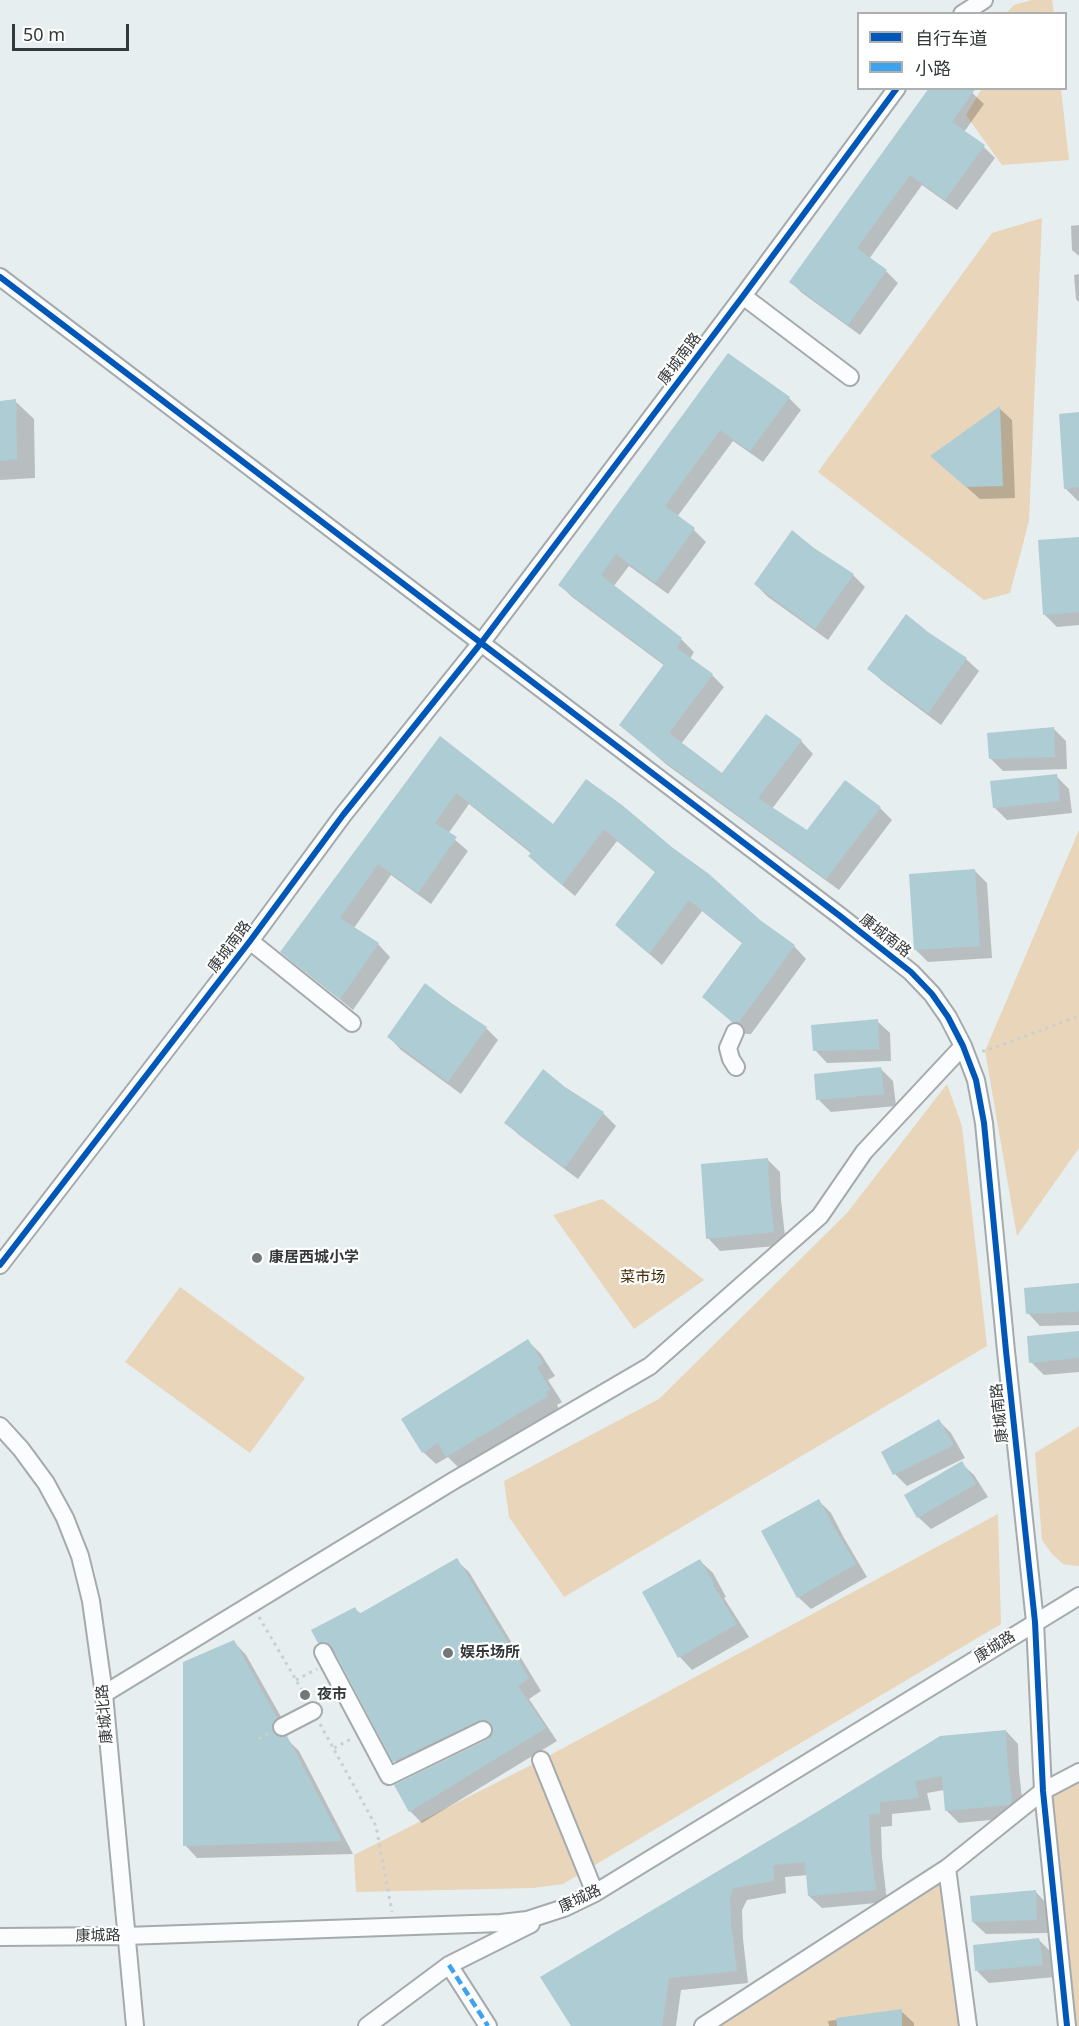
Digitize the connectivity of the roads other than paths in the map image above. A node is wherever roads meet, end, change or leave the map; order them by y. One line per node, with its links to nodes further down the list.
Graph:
1 (984, 0): 2 (street)
2 (965, 12)
3 (896, 90): 5 (street, 康城南路)
4 (0, 278): 7 (street)
5 (743, 296): 6 (street); 7 (street, 康城南路)
6 (850, 377)
7 (481, 643): 8 (street, 康城南路); 11 (street, 康城南路)
8 (250, 941): 9 (street); 13 (street, 康城南路)
9 (352, 1023)
10 (735, 1032): 12 (street)
11 (963, 1046): 16 (street, 康城南路); 18 (street)
12 (736, 1067)
13 (0, 1266)
14 (0, 1426): 18 (street, 康城北路)
15 (1079, 1596): 16 (street, 康城路)
16 (1035, 1622): 24 (street, 康城南路); 26 (street, 康城路)
17 (326, 1657): 21 (street)
18 (104, 1695): 28 (street, 康城北路)
19 (313, 1711): 20 (street)
20 (282, 1727)
21 (483, 1730)
22 (541, 1760): 26 (street)
23 (1079, 1772): 24 (street)
24 (1043, 1791): 25 (street); 36 (street, 康城南路)
25 (947, 1868): 34 (street); 35 (street)
26 (596, 1893): 27 (street, 康城路)
27 (564, 1908): 28 (street, 康城路); 30 (street)
28 (125, 1936): 29 (street, 康城路); 31 (street, 康城北路)
29 (0, 1937)
30 (449, 1965): 32 (street); 33 (street)
31 (135, 2026)
32 (367, 2026)
33 (488, 2026)
34 (703, 2026)
35 (968, 2026)
36 (1066, 2026)

